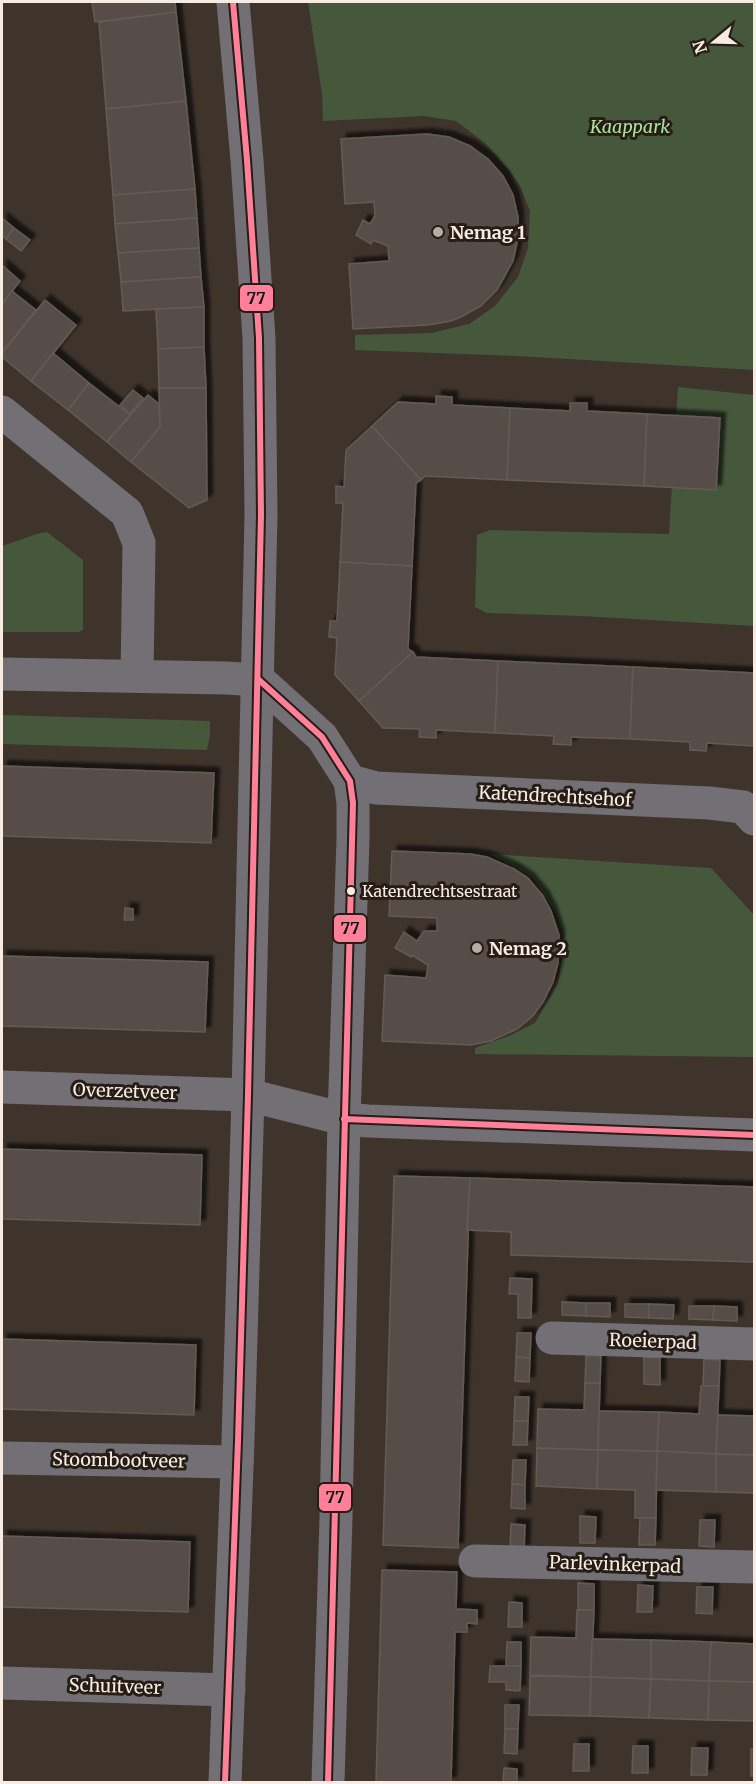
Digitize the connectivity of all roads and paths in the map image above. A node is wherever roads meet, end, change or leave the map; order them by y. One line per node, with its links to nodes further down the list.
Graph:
1 (233, 2): 5 (street)
2 (2, 412): 4 (street)
3 (2, 674): 4 (street)
4 (137, 676): 5 (street)
5 (259, 680): 6 (street); 7 (street)
6 (322, 737): 7 (street); 8 (street)
7 (256, 760): 11 (street)
8 (350, 781): 9 (street, Katendrechtsehof); 12 (street)
9 (754, 819)
10 (2, 1087): 11 (street, Overzetveer)
11 (248, 1095): 12 (street); 17 (street)
12 (344, 1119): 13 (street); 23 (street)
13 (754, 1134)
14 (552, 1338): 15 (street, Roeierpad)
15 (754, 1344)
16 (2, 1458): 17 (street, Stoombootveer)
17 (237, 1462): 21 (street)
18 (475, 1561): 19 (street, Parlevinkerpad)
19 (754, 1567)
20 (2, 1683): 21 (street, Schuitveer)
21 (229, 1690): 22 (street)
22 (225, 1782)
23 (328, 1782)

